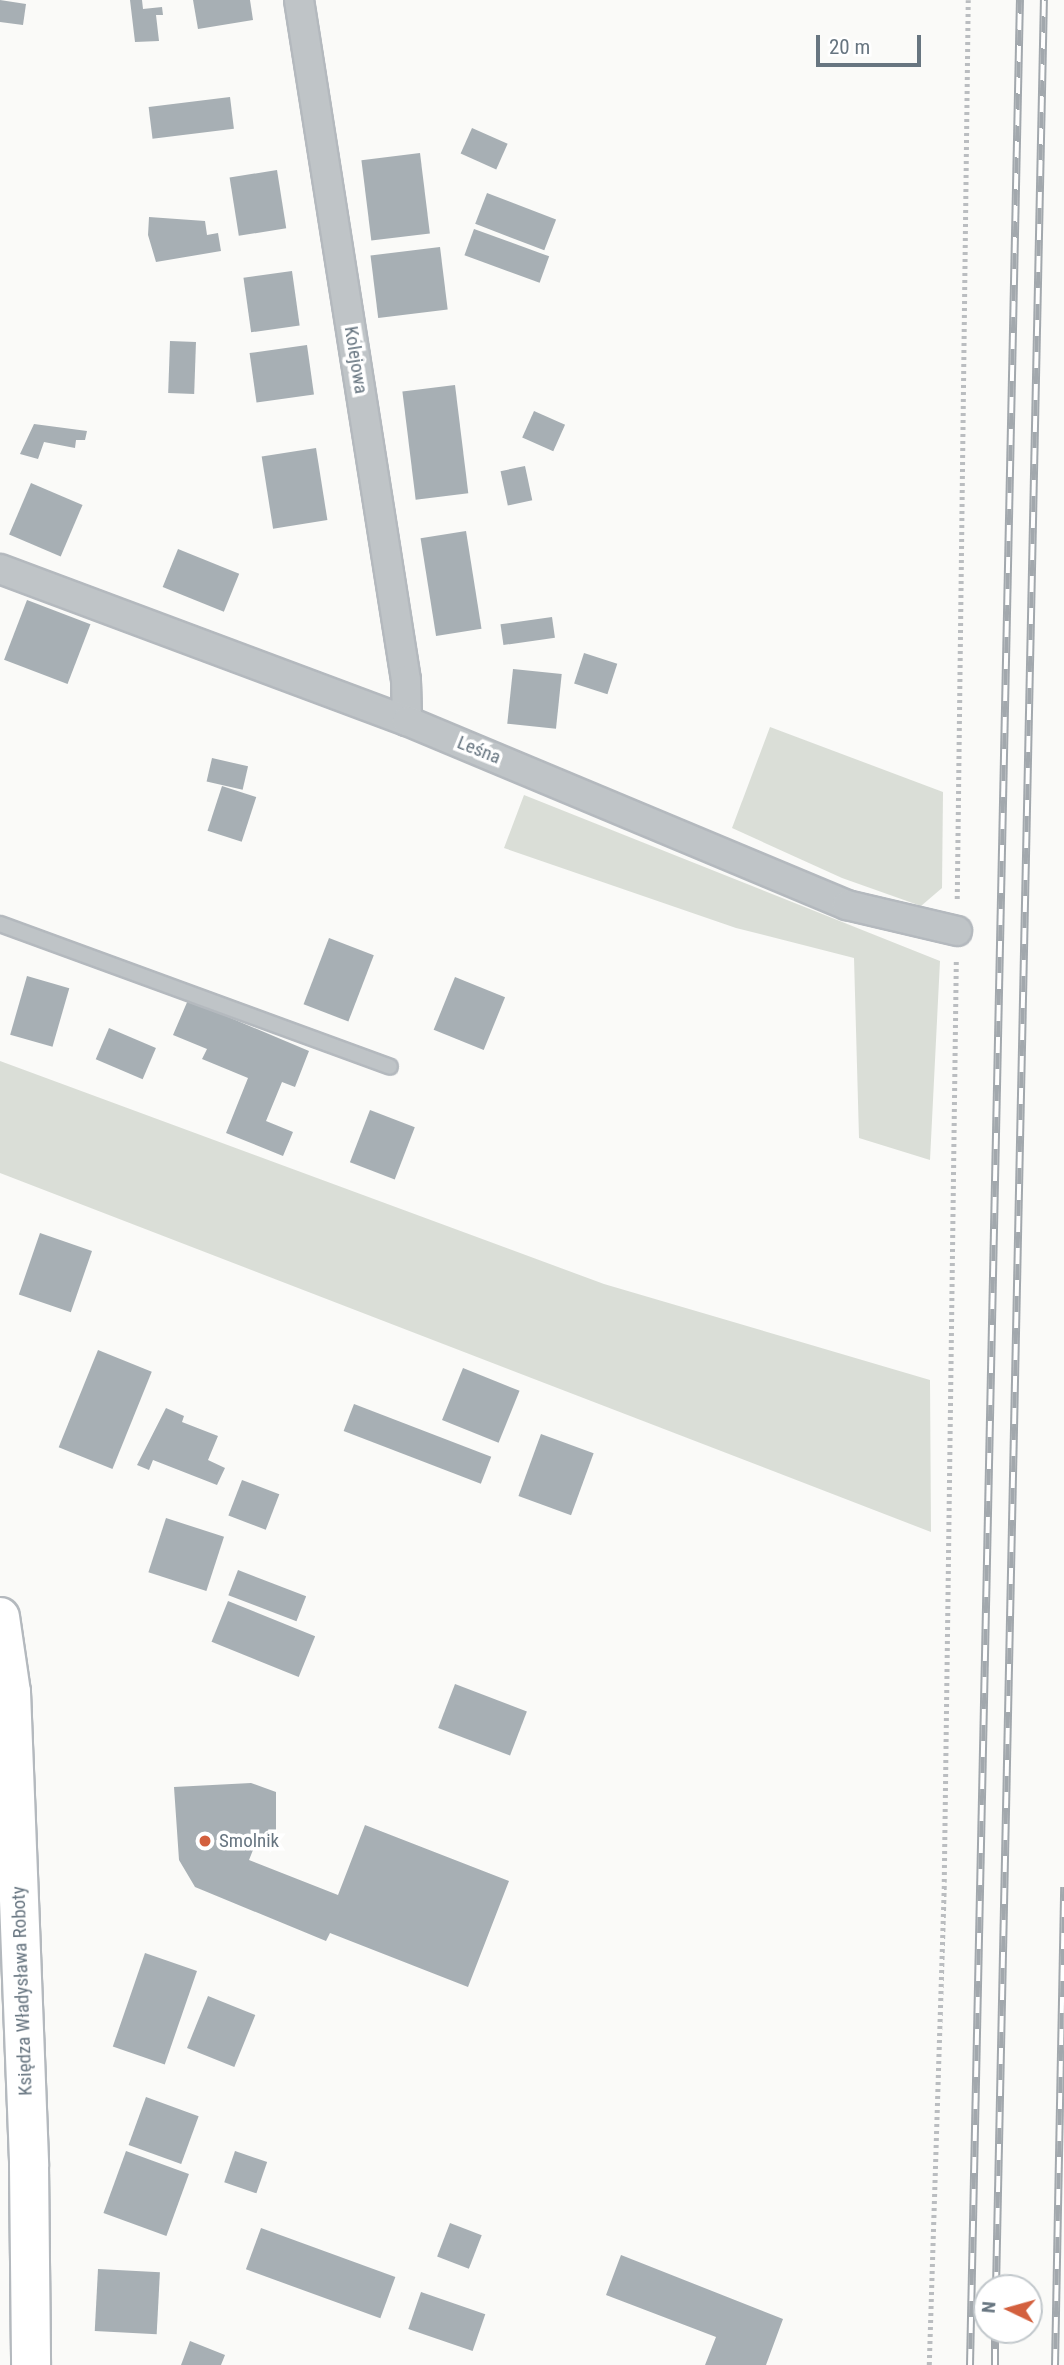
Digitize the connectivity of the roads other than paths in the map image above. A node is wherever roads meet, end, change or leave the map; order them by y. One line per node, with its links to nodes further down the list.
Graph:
1 (299, 0): 3 (street, Kolejowa)
2 (0, 569): 3 (street, Leśna)
3 (407, 721): 5 (street, Leśna)
4 (0, 924): 6 (lane)
5 (957, 931)
6 (390, 1067)
7 (0, 1617): 8 (main road, Księdza Władysława Roboty)
8 (31, 2365)

